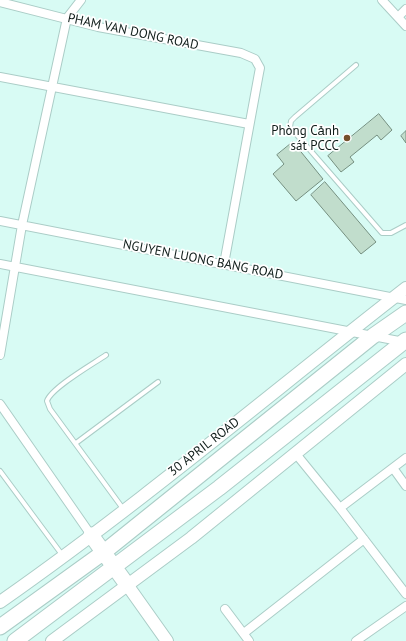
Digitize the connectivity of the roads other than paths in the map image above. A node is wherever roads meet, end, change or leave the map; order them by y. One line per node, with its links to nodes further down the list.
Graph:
1 (81, 0): 6 (street)
2 (382, 0): 5 (street)
3 (0, 2): 6 (street, PHAM VAN DONG ROAD)
4 (406, 10): 5 (street)
5 (398, 17): 7 (street)
6 (67, 18): 10 (street); 11 (street, PHAM VAN DONG ROAD)
7 (406, 26)
8 (356, 65): 14 (lane)
9 (0, 77): 10 (street)
10 (53, 87): 11 (street); 13 (street)
11 (249, 124): 16 (street)
12 (0, 221): 13 (street, NGUYEN LUONG BANG ROAD)
13 (22, 225): 16 (street, NGUYEN LUONG BANG ROAD); 17 (street)
14 (406, 225)
15 (0, 264): 17 (street)
16 (224, 264): 19 (street, NGUYEN LUONG BANG ROAD)
17 (16, 267): 21 (street); 24 (street)
18 (406, 288): 19 (street, 30 APRIL ROAD)
19 (400, 298): 21 (street, 30 APRIL ROAD)
20 (406, 313): 22 (highway, 30 APRIL ROAD)
21 (348, 331): 22 (street); 36 (street, 30 APRIL ROAD)
22 (373, 336): 23 (street); 39 (highway, 30 APRIL ROAD)
23 (405, 342): 41 (highway)
24 (0, 349)
25 (106, 355): 29 (lane)
26 (406, 364): 30 (street)
27 (158, 382): 29 (lane)
28 (0, 404): 37 (street)
29 (76, 443): 36 (lane)
30 (296, 454): 35 (street); 42 (street)
31 (406, 458): 32 (street)
32 (392, 468): 34 (street); 35 (street)
33 (0, 471): 40 (lane)
34 (406, 486)
35 (340, 508): 38 (street)
36 (124, 510): 37 (street, 30 APRIL ROAD)
37 (91, 535): 39 (highway); 40 (street, 30 APRIL ROAD)
38 (364, 539): 43 (street); 48 (street)
39 (104, 552): 41 (highway); 47 (highway, 30 APRIL ROAD)
40 (63, 556): 44 (street, 30 APRIL ROAD)
41 (115, 567): 42 (highway); 49 (highway)
42 (128, 586): 50 (street); 51 (street)
43 (406, 594)
44 (0, 602)
45 (406, 606): 53 (street)
46 (225, 610): 48 (street)
47 (0, 627)
48 (244, 633): 52 (street)
49 (15, 641)
50 (52, 641)
51 (167, 641)
52 (249, 641)
53 (356, 641)

